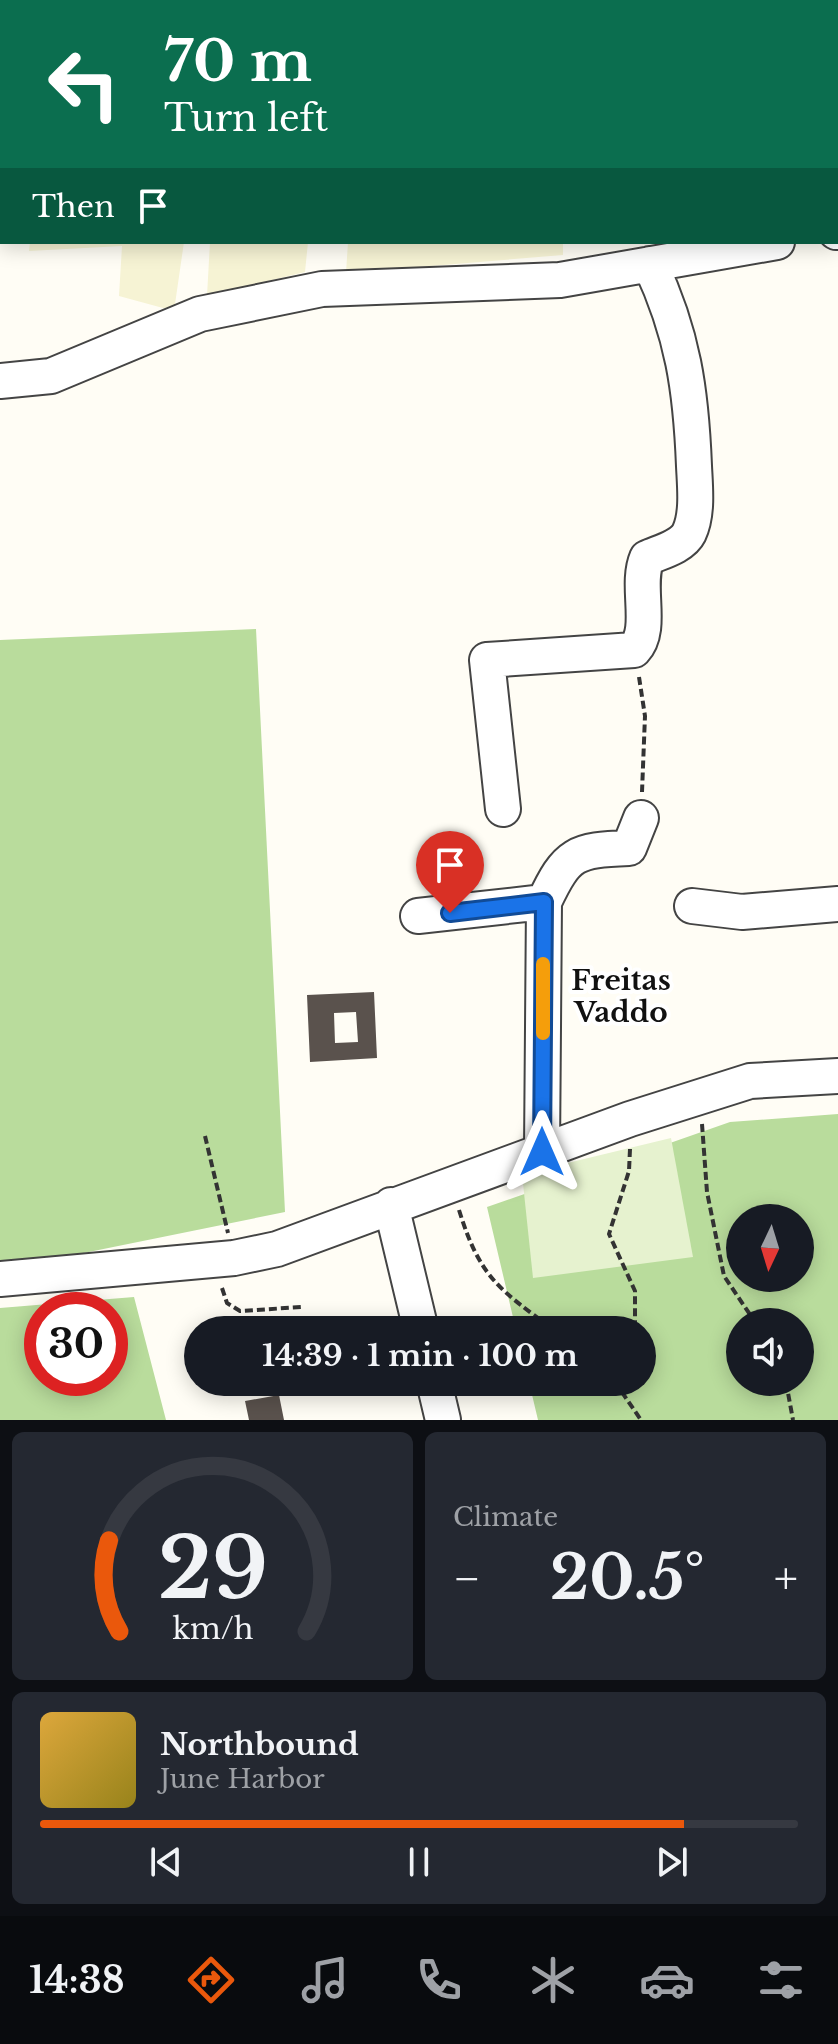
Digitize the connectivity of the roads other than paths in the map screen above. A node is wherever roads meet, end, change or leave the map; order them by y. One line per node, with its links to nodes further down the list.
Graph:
1 (765, 244): 2 (street)
2 (650, 264): 3 (street); 4 (street)
3 (0, 381)
4 (503, 809)
5 (641, 818): 6 (street)
6 (544, 902): 9 (street); 11 (street)
7 (838, 904): 8 (street)
8 (692, 906)
9 (418, 916)
10 (838, 1076): 11 (street)
11 (542, 1152): 12 (street)
12 (391, 1205): 13 (street); 14 (street)
13 (0, 1279)
14 (418, 1316)
15 (437, 1396): 16 (street)
16 (443, 1420)

